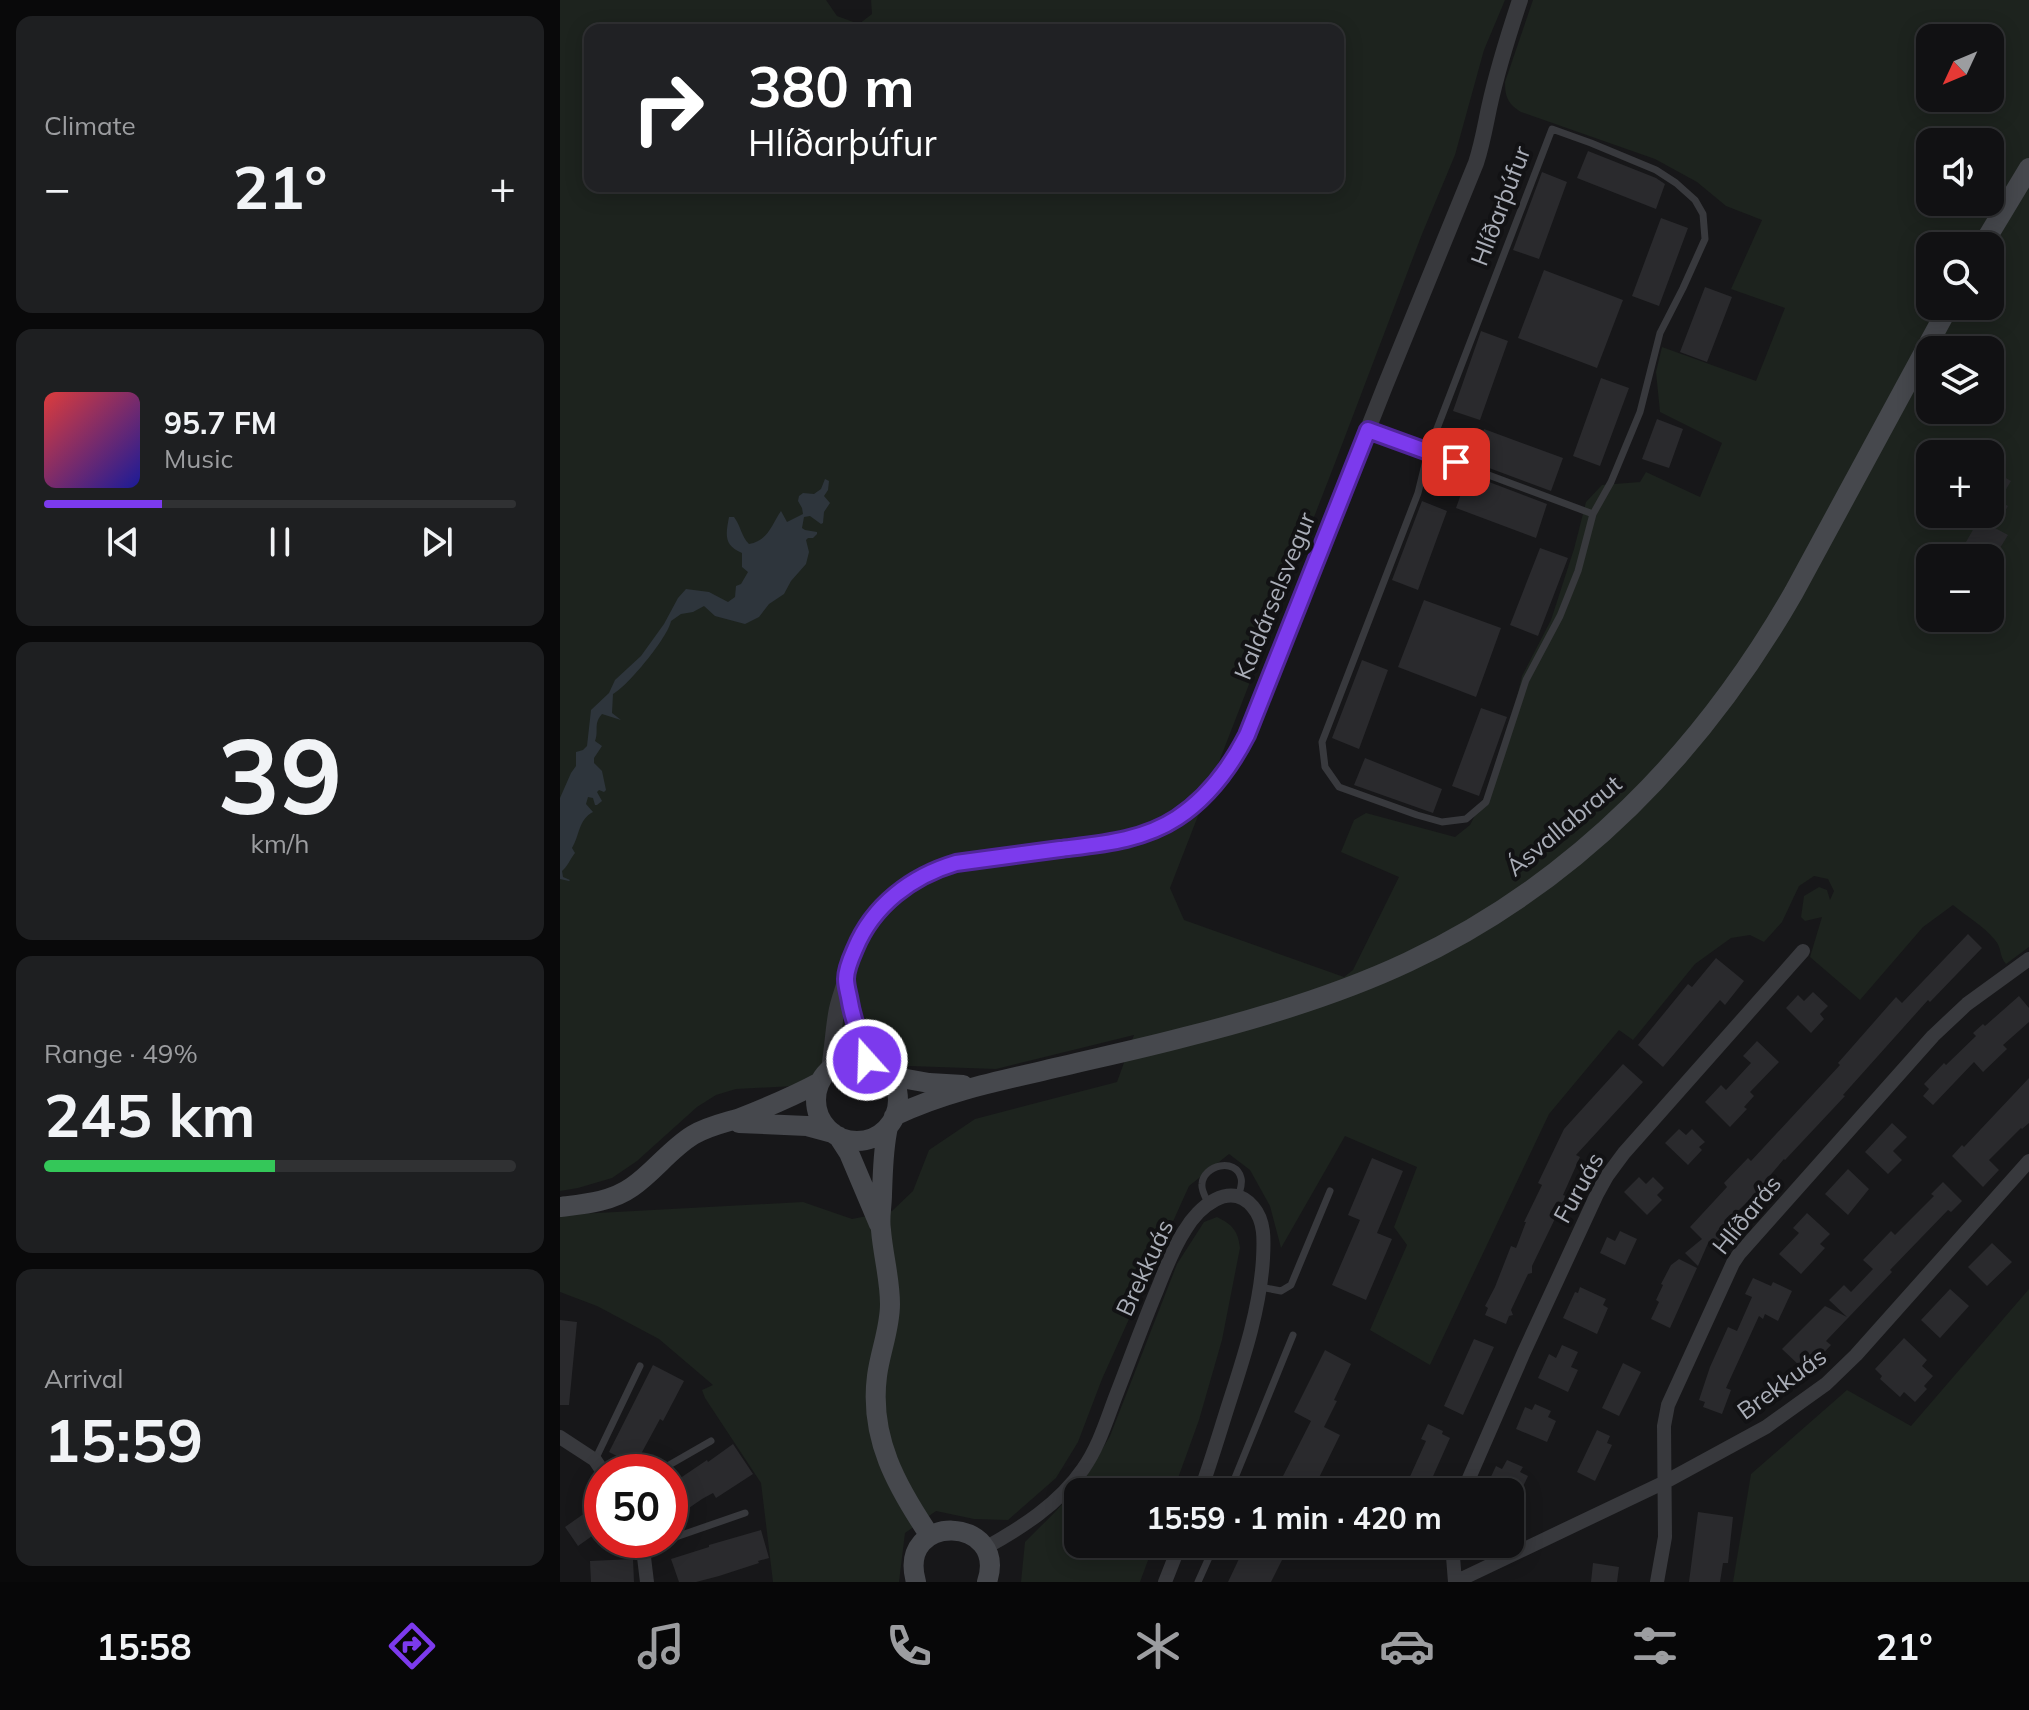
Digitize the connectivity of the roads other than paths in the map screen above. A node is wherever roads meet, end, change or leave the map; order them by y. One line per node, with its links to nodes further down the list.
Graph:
1 (1520, 0): 5 (street, Kaldárselsvegur)
2 (2029, 168): 3 (main road)
3 (1990, 232)
4 (1941, 320): 14 (main road, Ásvallabraut)
5 (1368, 430): 6 (lane); 10 (street, Kaldárselsvegur)
6 (1428, 452): 7 (lane); 7 (lane, Hlíðarþúfur); 7 (lane, Hlíðarþúfur)
7 (1593, 514)
8 (1803, 951): 34 (street, Furuás)
9 (2029, 959): 35 (street, Hlíðarás)
10 (846, 979): 11 (street, Kaldárselsvegur); 12 (street, Kaldárselsvegur)
11 (872, 1062): 12 (main road); 13 (main road)
12 (824, 1076): 15 (main road); 17 (main road)
13 (890, 1076): 14 (main road, Ásvallabraut); 16 (main road)
14 (975, 1086): 16 (main road, Ásvallabraut)
15 (727, 1122): 17 (main road); 22 (main road)
16 (891, 1122): 17 (main road); 23 (main road)
17 (835, 1134): 23 (main road)
18 (2029, 1161): 35 (street, Brekkuás)
19 (1330, 1191): 24 (lane)
20 (1238, 1198): 21 (street); 21 (lane); 24 (street)
21 (1208, 1203): 39 (street, Brekkuás)
22 (560, 1207)
23 (880, 1228): 38 (main road)
24 (1260, 1287): 32 (street)
25 (1293, 1335): 33 (lane)
26 (640, 1366): 29 (lane)
27 (560, 1437): 31 (street)
28 (711, 1441): 30 (lane)
29 (604, 1454)
30 (688, 1454)
31 (584, 1455)
32 (1205, 1478)
33 (1237, 1478)
34 (1469, 1478)
35 (1665, 1482): 49 (street, Brekkuás); 50 (street, Hlíðarás)
36 (745, 1513): 37 (lane)
37 (688, 1533)
38 (930, 1536): 39 (main road); 45 (main road)
39 (985, 1548): 46 (main road)
40 (643, 1558): 44 (street)
41 (1174, 1558): 47 (street)
42 (1209, 1558): 48 (lane)
43 (1453, 1558): 49 (street)
44 (647, 1582)
45 (916, 1582)
46 (987, 1582)
47 (1165, 1582)
48 (1198, 1582)
49 (1455, 1582)
50 (1657, 1582)

